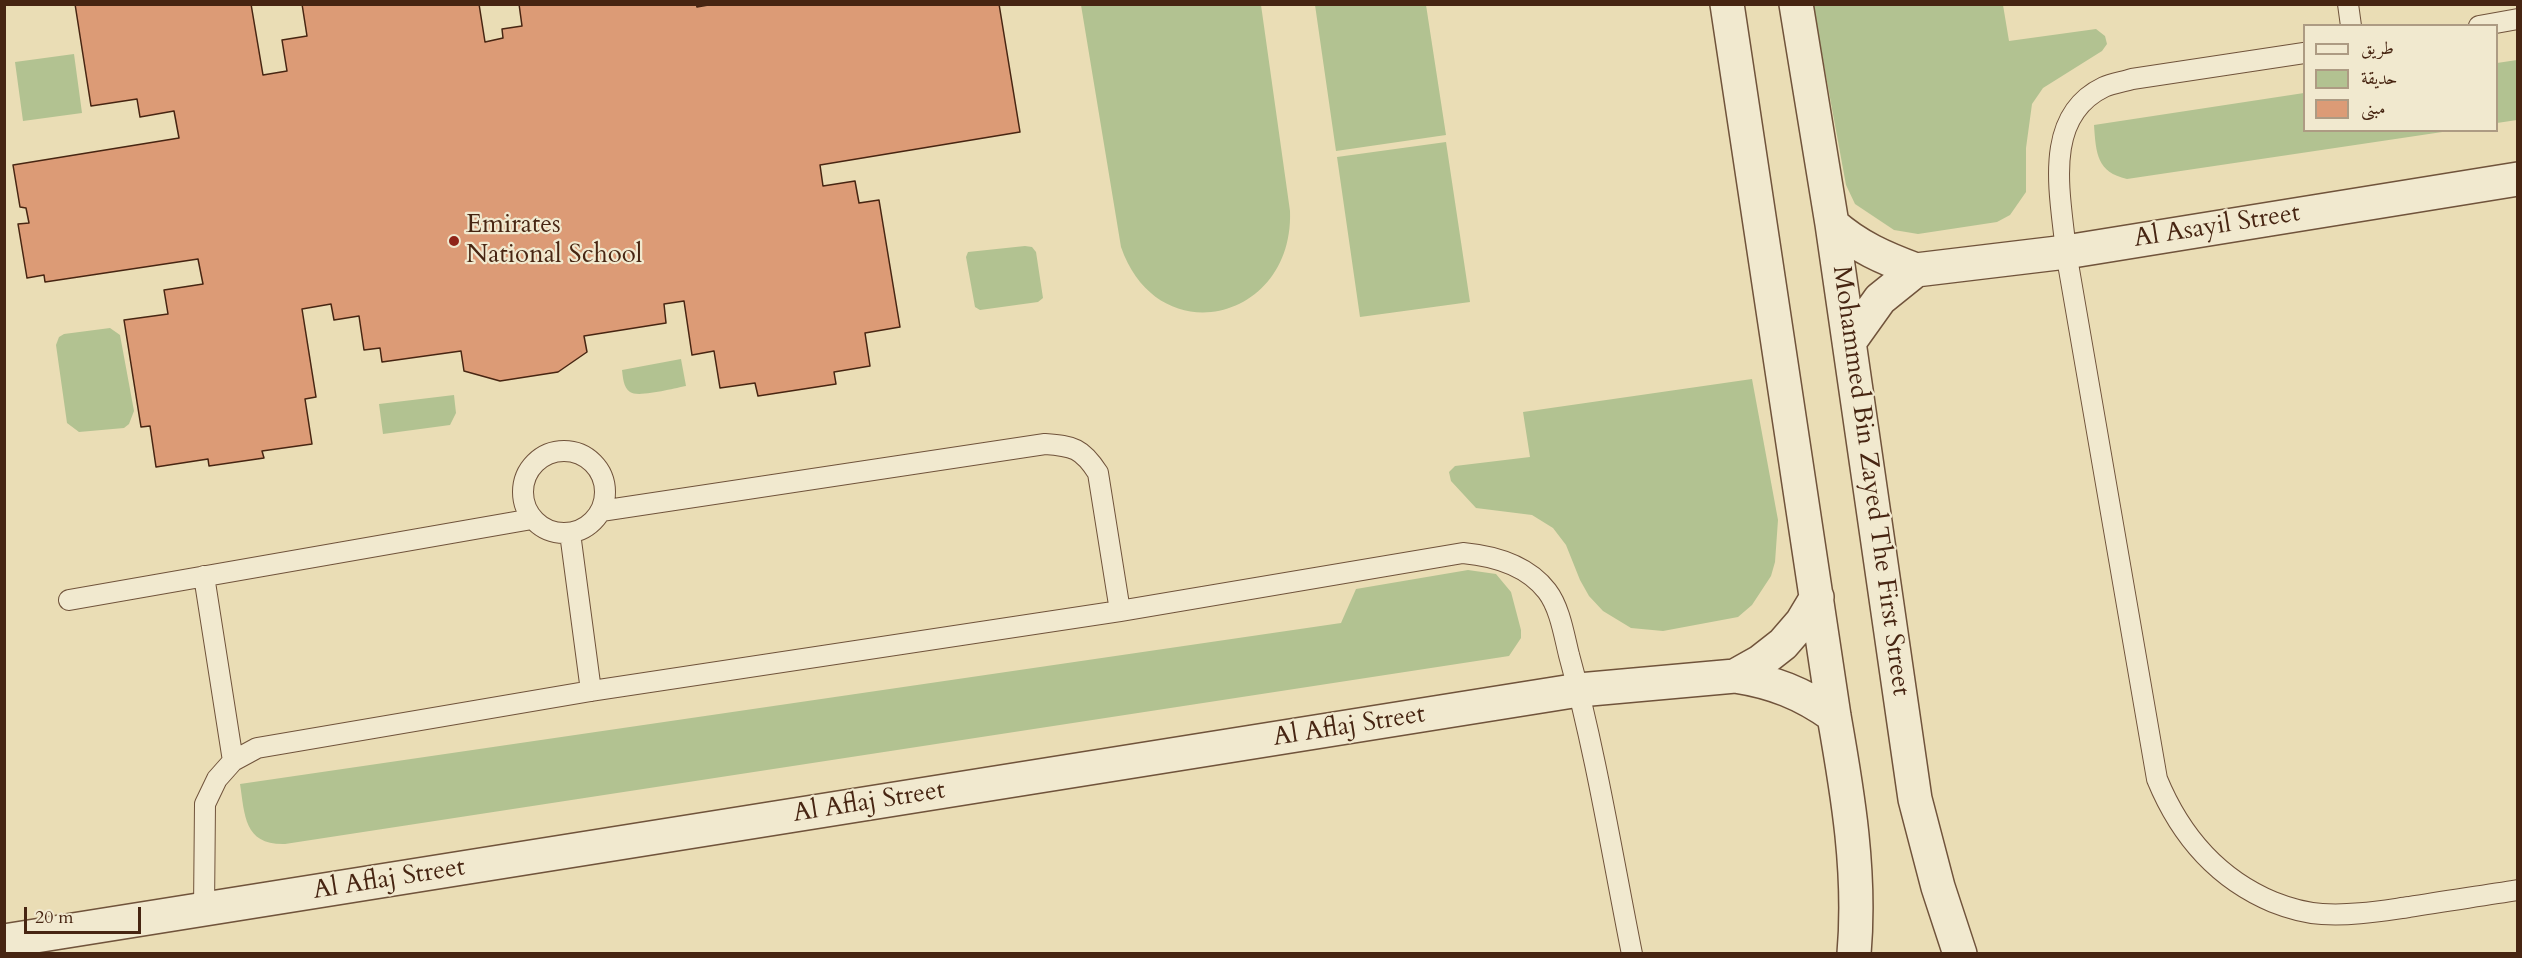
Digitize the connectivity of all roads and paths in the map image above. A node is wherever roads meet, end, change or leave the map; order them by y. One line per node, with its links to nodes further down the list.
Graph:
1 (1727, 4): 17 (street)
2 (1796, 4): 9 (street, Mohammed Bin Zayed The First Street)
3 (2348, 4): 5 (lane)
4 (2517, 19): 6 (lane)
5 (2351, 24)
6 (2490, 24)
7 (2303, 54): 10 (lane)
8 (2517, 179): 10 (street, Al Asayil Street)
9 (1832, 224): 11 (street, Al Asayil Street); 12 (street, Mohammed Bin Zayed The First Street)
10 (2066, 252): 11 (street, Al Asayil Street); 25 (lane)
11 (1916, 270): 12 (street)
12 (1850, 341): 30 (street, Mohammed Bin Zayed The First Street)
13 (601, 511): 14 (lane); 15 (lane); 19 (lane)
14 (532, 519): 15 (lane); 16 (lane)
15 (570, 533): 22 (lane)
16 (204, 576): 18 (lane); 24 (lane)
17 (1816, 597): 20 (street, Al Aflaj Street); 23 (street)
18 (69, 600)
19 (1120, 611): 21 (lane); 22 (lane)
20 (1734, 676): 21 (street, Al Aflaj Street); 23 (street, Al Aflaj Street)
21 (1579, 690): 26 (street, Al Aflaj Street); 28 (lane)
22 (591, 691): 24 (lane)
23 (1834, 716): 29 (street)
24 (233, 761): 26 (lane)
25 (2517, 890)
26 (204, 909): 27 (street, Al Aflaj Street)
27 (4, 941)
28 (1632, 954)
29 (1854, 954)
30 (1960, 954)

